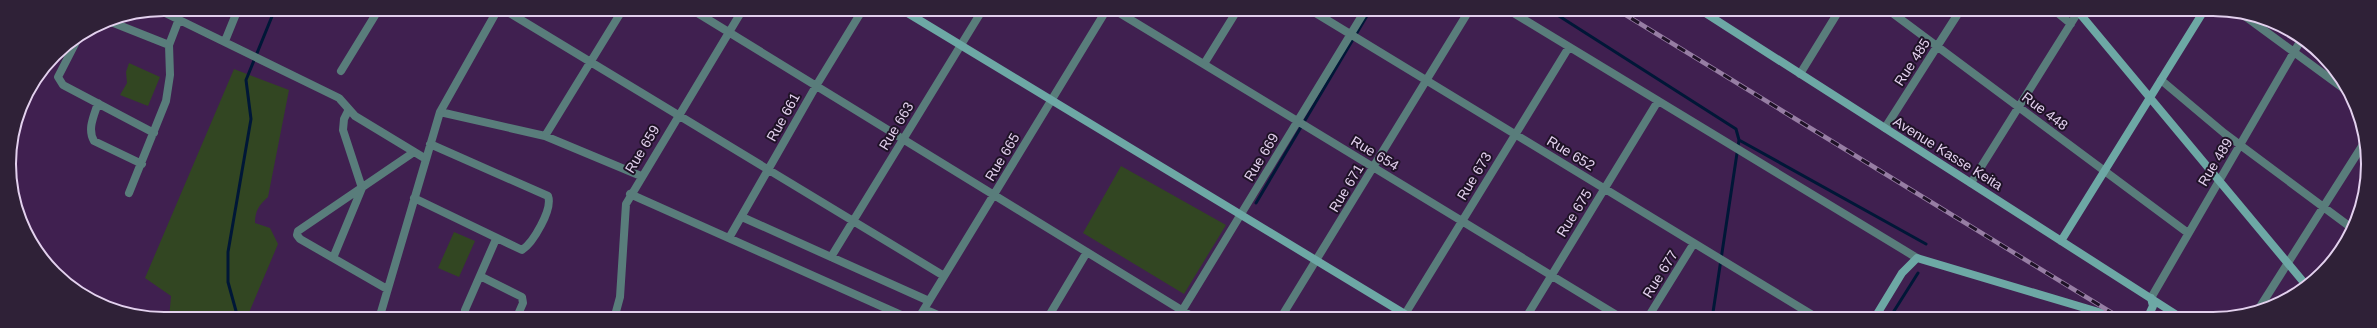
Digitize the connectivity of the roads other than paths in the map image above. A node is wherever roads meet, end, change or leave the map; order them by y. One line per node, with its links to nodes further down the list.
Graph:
1 (172, 16): 27 (street)
2 (235, 16): 33 (street)
3 (375, 16): 43 (street)
4 (494, 16): 55 (street)
5 (515, 16): 41 (street)
6 (619, 16): 41 (street)
7 (703, 16): 31 (street)
8 (739, 16): 31 (street, Rue 659)
9 (859, 16): 48 (street, Rue 661)
10 (913, 16): 36 (street)
11 (979, 16): 36 (street, Rue 663)
12 (1103, 16): 50 (street, Rue 665)
13 (1125, 16): 42 (street, Rue 654)
14 (1234, 16): 42 (street)
15 (1321, 16): 32 (street, Rue 652)
16 (1362, 16): 32 (street, Rue 669)
17 (1466, 16): 46 (street, Rue 671)
18 (1518, 16): 38 (street)
19 (1717, 16): 44 (street, Avenue Kasse Keita)
20 (1836, 16): 44 (street)
21 (1897, 16): 37 (street, Rue 448)
22 (1956, 16): 37 (street, Rue 485)
23 (2061, 16): 30 (street)
24 (2075, 16): 30 (street)
25 (2083, 16): 49 (street)
26 (2201, 16): 45 (street)
27 (179, 19): 33 (street); 35 (street)
28 (2252, 21): 40 (street)
29 (116, 24): 35 (street)
30 (2071, 24): 53 (street)
31 (729, 32): 48 (street); 56 (street, Rue 659)
32 (1351, 34): 46 (street, Rue 652); 57 (street, Rue 669)
33 (224, 41): 54 (street)
34 (2299, 44): 40 (street, Rue 489)
35 (169, 45): 59 (street)
36 (961, 45): 50 (street); 62 (street, Rue 663)
37 (1937, 46): 53 (street, Rue 448); 58 (street, Rue 485)
38 (1569, 47): 51 (street); 60 (street, Rue 673)
39 (73, 48): 52 (street)
40 (2294, 53): 47 (street); 64 (street, Rue 489)
41 (591, 62): 56 (street); 61 (street)
42 (1204, 64): 57 (street, Rue 654)
43 (341, 71)
44 (1800, 74): 58 (street, Avenue Kasse Keita)
45 (2161, 80): 49 (street); 64 (street)
46 (1427, 81): 60 (street, Rue 652); 69 (street, Rue 671)
47 (2338, 85)
48 (816, 86): 62 (street); 70 (street, Rue 661)
49 (2151, 97): 71 (street); 73 (street)
50 (1052, 100): 79 (street, Rue 665); 82 (street)
51 (1658, 101): 76 (street, Rue 675); 95 (street)
52 (98, 103): 59 (street); 68 (street)
53 (2019, 107): 71 (street, Rue 448); 74 (street)
54 (349, 109): 66 (street); 75 (street)
55 (440, 112): 61 (street); 63 (street)
56 (678, 115): 70 (street); 72 (street, Rue 659)
57 (1298, 121): 69 (street, Rue 654); 82 (street, Rue 669)
58 (1885, 128): 74 (street, Avenue Kasse Keita)
59 (154, 133): 68 (street)
60 (1515, 134): 76 (street, Rue 652); 85 (street, Rue 673)
61 (545, 136): 72 (street)
62 (903, 139): 79 (street); 84 (street, Rue 663)
63 (430, 144): 67 (street); 89 (street)
64 (2240, 145): 73 (street, Rue 489); 81 (street)
65 (2360, 149): 81 (street)
66 (414, 152): 67 (street); 75 (street)
67 (426, 159): 80 (street)
68 (142, 164): 77 (street)
69 (1374, 167): 85 (street, Rue 654); 96 (street, Rue 671)
70 (768, 170): 83 (street, Rue 661); 84 (street)
71 (2104, 171): 87 (street, Rue 448); 90 (street)
72 (641, 176): 78 (street, Rue 659)
73 (2219, 179): 87 (street, Rue 489); 97 (street)
74 (1971, 183): 90 (street, Avenue Kasse Keita)
75 (362, 188): 94 (street); 94 (street)
76 (1605, 188): 91 (street, Rue 652); 98 (street, Rue 675)
77 (129, 193)
78 (630, 194): 88 (street); 111 (street, Rue 659)
79 (994, 195): 92 (street); 100 (street, Rue 665)
80 (414, 198): 89 (street); 102 (street)
81 (2324, 207): 86 (street); 97 (street)
82 (1241, 214): 96 (street); 108 (street, Rue 669)
83 (742, 217): 88 (street, Rue 661); 93 (street)
84 (853, 221): 93 (street, Rue 663); 100 (street)
85 (1462, 221): 98 (street, Rue 654); 119 (street, Rue 673)
86 (2348, 225)
87 (2188, 233): 103 (street, Rue 489)
88 (729, 238): 112 (street)
89 (496, 239): 99 (street)
90 (2061, 241): 103 (street, Avenue Kasse Keita)
91 (1694, 243): 122 (street, Rue 677); 123 (street, Rue 652)
92 (1087, 252): 108 (street); 115 (street)
93 (831, 257): 104 (street)
94 (333, 258): 102 (street)
95 (1917, 258): 124 (street); 125 (street)
96 (1317, 260): 117 (street, Rue 671); 118 (street)
97 (2287, 262): 101 (street); 105 (street)
98 (1552, 275): 120 (street, Rue 675); 121 (street, Rue 654)
99 (480, 276): 107 (street); 110 (street)
100 (944, 276): 104 (street, Rue 665)
101 (2303, 281)
102 (387, 289): 109 (street)
103 (2151, 298): 126 (street); 127 (street, Avenue Kasse Keita)
104 (929, 301): 106 (street, Rue 665)
105 (2262, 304)
106 (924, 309): 113 (street, Rue 665); 114 (street)
107 (465, 310)
108 (1182, 310): 116 (street)
109 (381, 312)
110 (519, 312)
111 (616, 312)
112 (894, 312)
113 (922, 312)
114 (931, 312)
115 (1051, 312)
116 (1185, 312)
117 (1284, 312)
118 (1398, 312)
119 (1406, 312)
120 (1529, 312)
121 (1612, 312)
122 (1651, 312)
123 (1807, 312)
124 (1878, 312)
125 (2098, 312)
126 (2150, 312)
127 (2172, 312)

